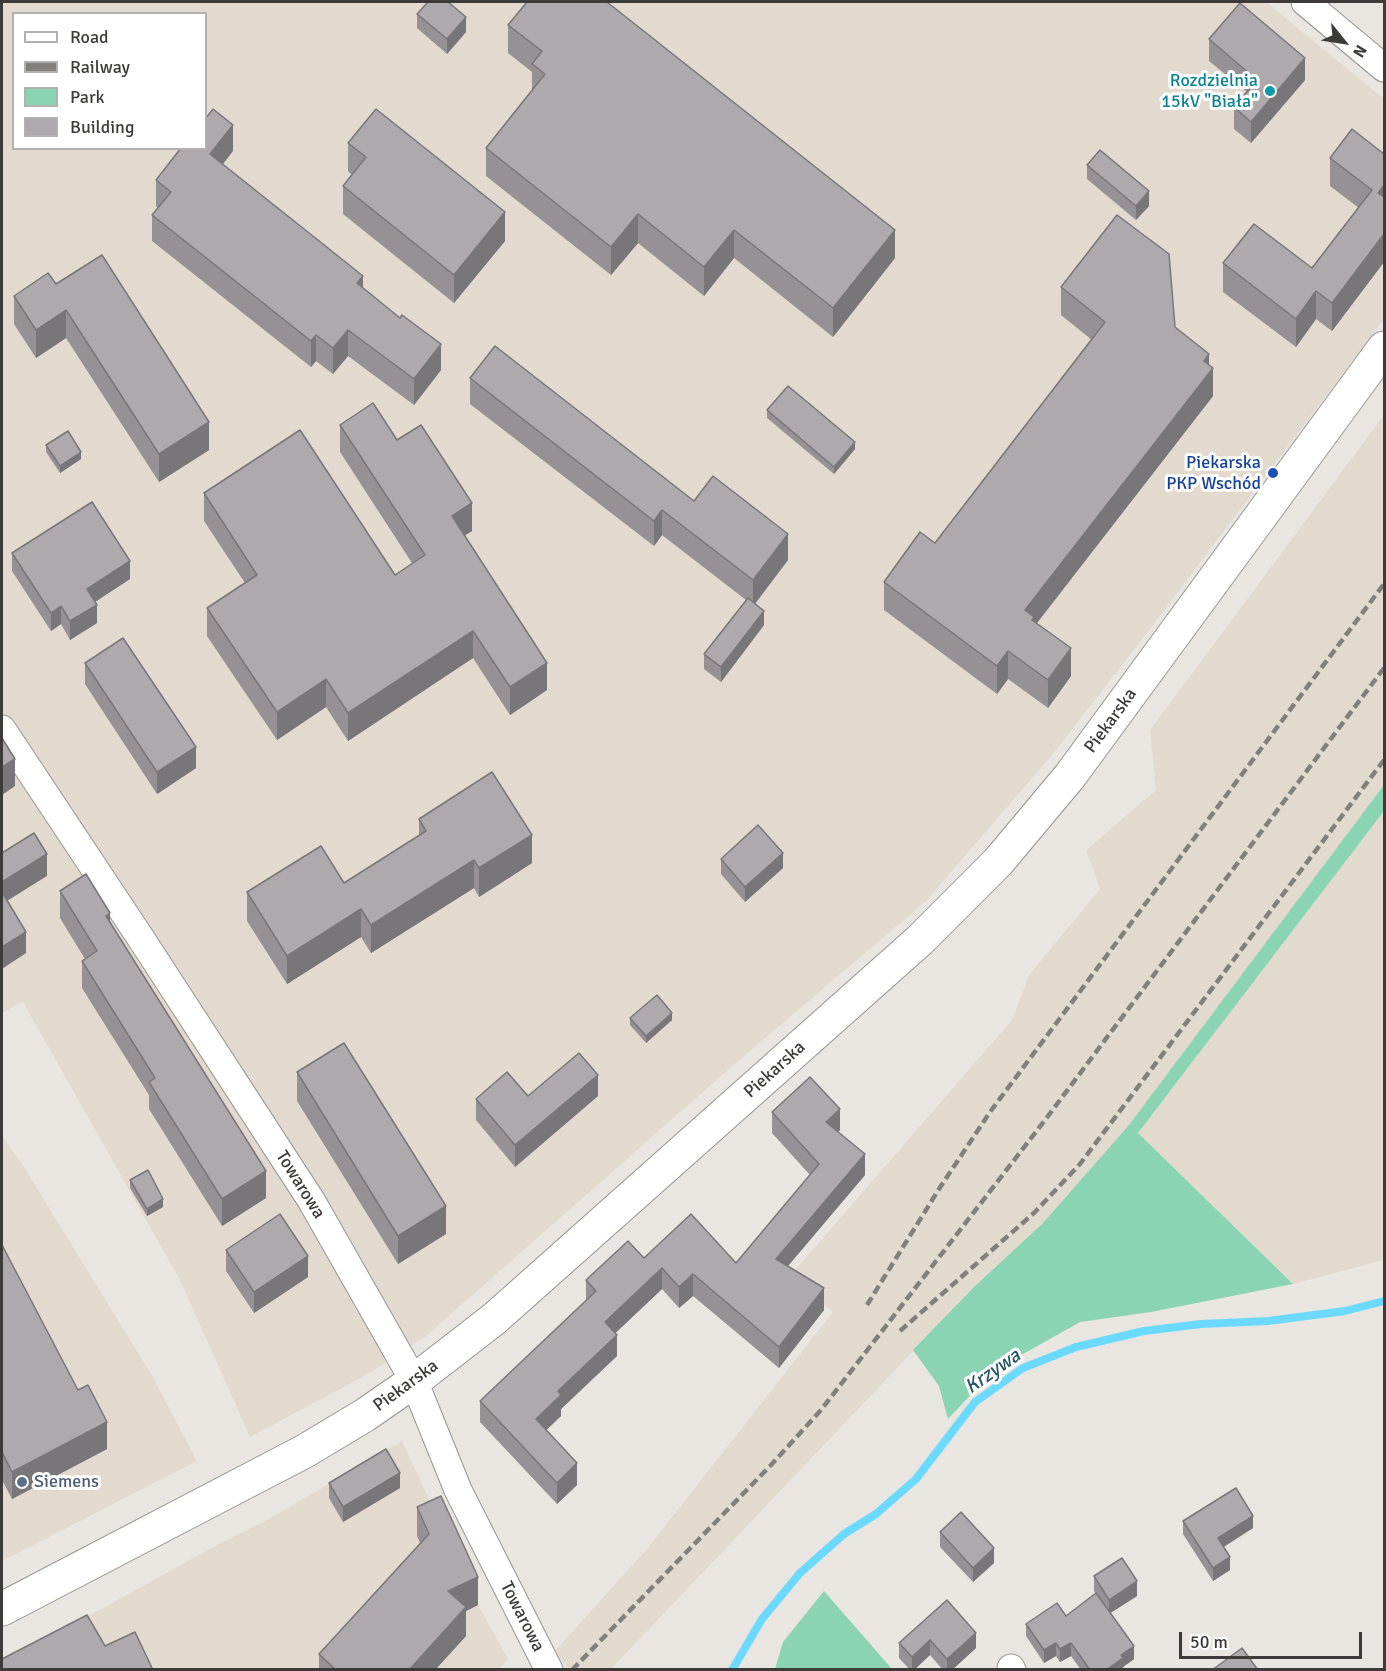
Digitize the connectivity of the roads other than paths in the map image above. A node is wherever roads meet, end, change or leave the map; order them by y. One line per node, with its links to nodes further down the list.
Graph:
1 (1305, 2): 2 (street)
2 (1384, 68)
3 (1384, 348): 5 (street, Piekarska)
4 (2, 729): 5 (street, Towarowa)
5 (414, 1381): 6 (street, Piekarska); 7 (street, Towarowa)
6 (2, 1609)
7 (549, 1670)

